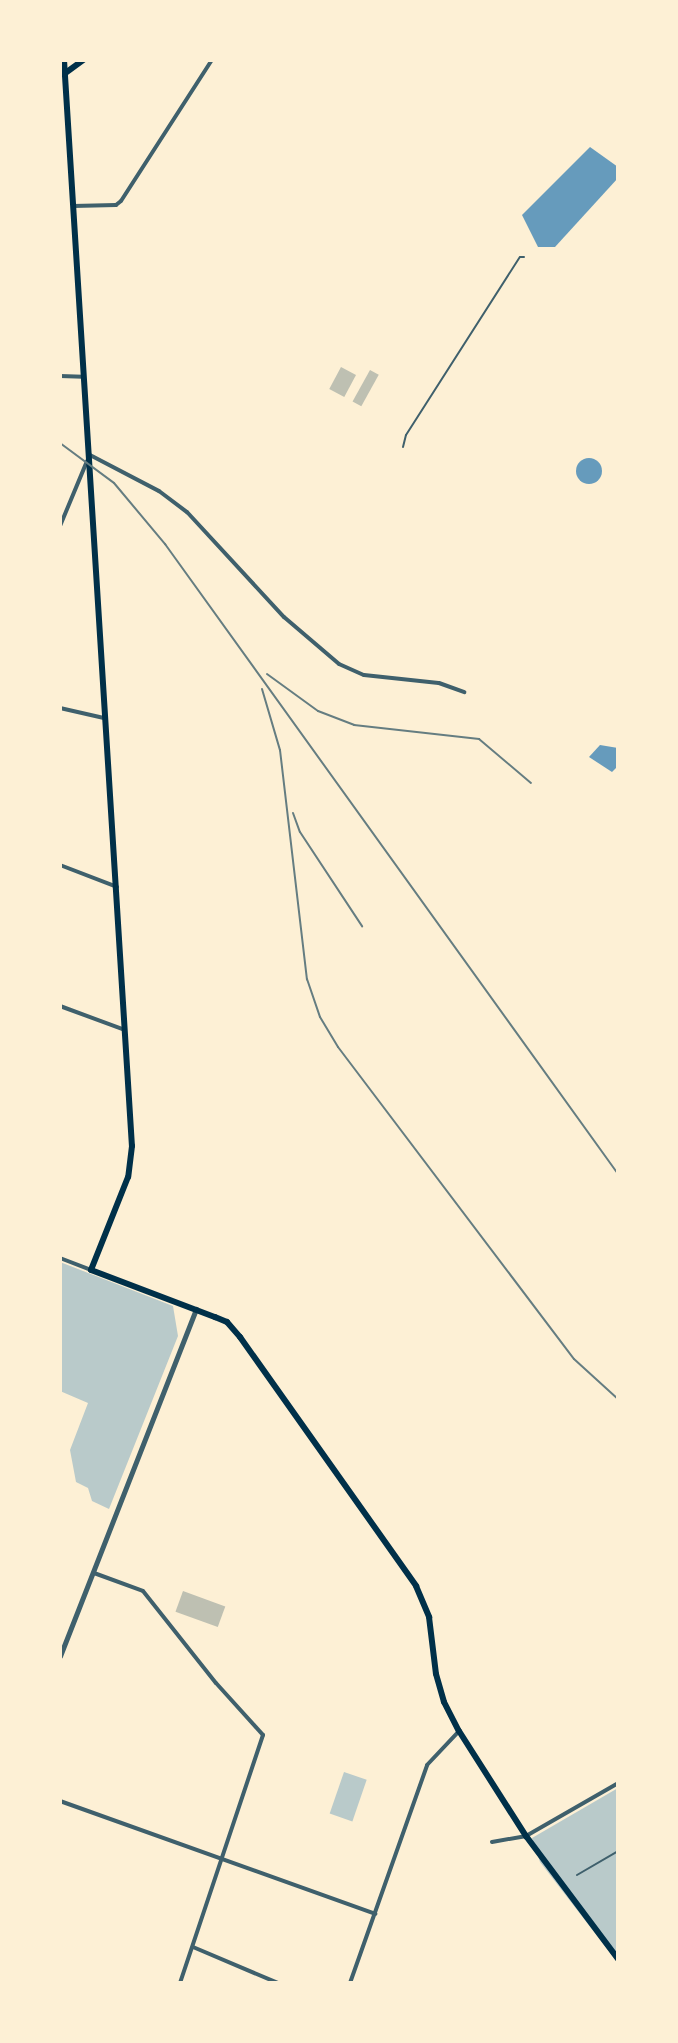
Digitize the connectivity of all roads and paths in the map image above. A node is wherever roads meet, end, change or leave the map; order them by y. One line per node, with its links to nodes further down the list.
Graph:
1 (64, 60): 4 (main road)
2 (83, 60): 4 (main road)
3 (212, 60): 5 (street)
4 (64, 74): 5 (main road)
5 (73, 206): 8 (main road)
6 (524, 257): 9 (lane)
7 (60, 376): 8 (street)
8 (83, 377): 10 (main road)
9 (403, 447)
10 (87, 458): 11 (street); 12 (street); 14 (main road)
11 (60, 526)
12 (464, 692)
13 (60, 708): 14 (street)
14 (107, 718): 16 (main road)
15 (60, 865): 16 (street)
16 (117, 887): 18 (main road)
17 (60, 1006): 18 (street)
18 (125, 1030): 20 (main road)
19 (60, 1258): 20 (street)
20 (91, 1270): 21 (main road)
21 (196, 1309): 22 (street); 24 (main road)
22 (94, 1573): 23 (street); 30 (street)
23 (60, 1656)
24 (459, 1731): 27 (main road); 32 (street)
25 (618, 1783): 27 (street)
26 (60, 1801): 30 (street)
27 (526, 1836): 28 (street); 34 (main road)
28 (492, 1842)
29 (618, 1851): 31 (lane)
30 (221, 1858): 32 (street); 33 (street)
31 (577, 1875)
32 (375, 1914): 39 (street)
33 (193, 1947): 35 (street); 36 (street)
34 (618, 1959)
35 (262, 1976): 37 (street); 38 (street)
36 (180, 1983)
37 (259, 1983)
38 (278, 1983)
39 (350, 1983)

